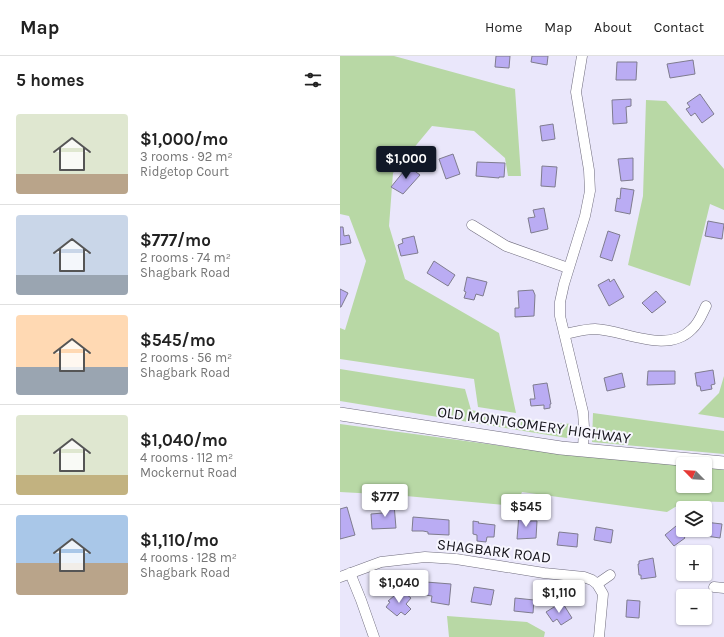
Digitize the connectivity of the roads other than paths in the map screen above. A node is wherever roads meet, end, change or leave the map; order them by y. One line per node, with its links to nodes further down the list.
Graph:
1 (582, 56): 3 (street)
2 (472, 225): 3 (street)
3 (568, 268): 5 (street)
4 (706, 306): 5 (street)
5 (565, 334): 7 (street)
6 (340, 414): 7 (street, OLD MONTGOMERY HIGHWAY)
7 (583, 450): 8 (street, OLD MONTGOMERY HIGHWAY)
8 (724, 463)
9 (350, 573): 11 (street, SHAGBARK ROAD); 12 (street, SHAGBARK ROAD); 13 (street)
10 (610, 574): 12 (street)
11 (340, 577)
12 (597, 584): 14 (street)
13 (374, 637)
14 (598, 637)

